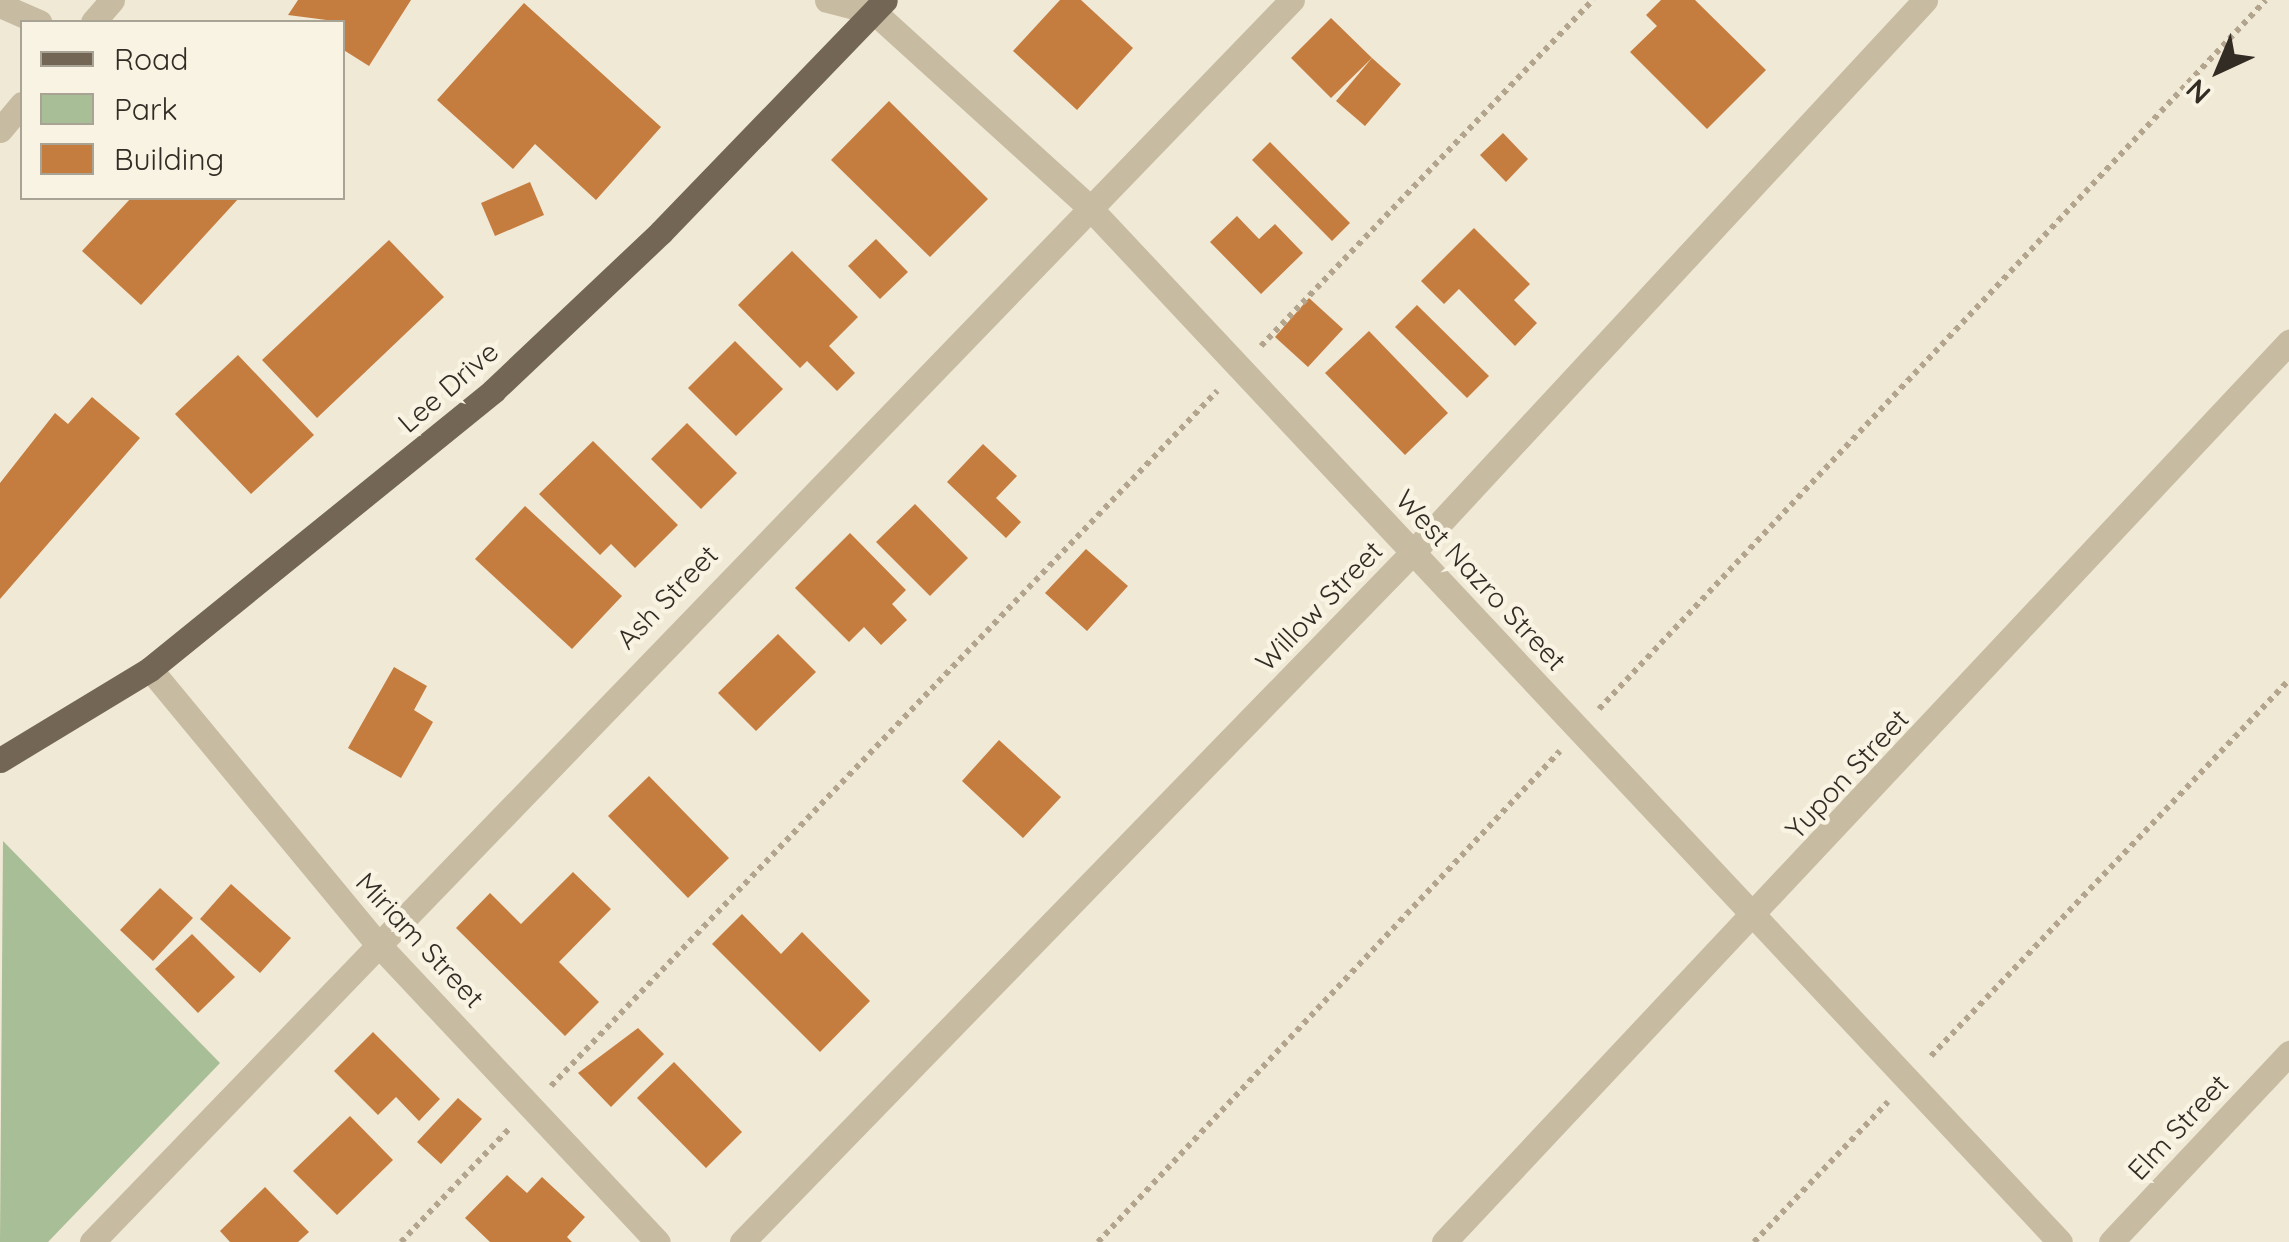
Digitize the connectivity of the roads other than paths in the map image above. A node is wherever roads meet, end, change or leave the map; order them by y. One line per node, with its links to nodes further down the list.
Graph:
1 (112, 0): 8 (street)
2 (827, 0): 6 (street, West Nazro Street)
3 (1292, 0): 11 (street, Ash Street)
4 (1925, 0): 13 (street, Willow Street)
5 (0, 5): 7 (street)
6 (880, 6): 11 (street, West Nazro Street); 14 (main road, Lee Drive)
7 (34, 20)
8 (94, 20)
9 (20, 106): 10 (street)
10 (0, 130)
11 (1089, 207): 13 (street, West Nazro Street); 17 (street, Ash Street)
12 (2289, 342): 16 (street, Yupon Street)
13 (1413, 552): 16 (street, West Nazro Street); 21 (street, Willow Street)
14 (150, 668): 15 (main road, Lee Drive); 17 (street, Miriam Street)
15 (0, 760)
16 (1752, 922): 22 (street, Yupon Street); 23 (street, West Nazro Street)
17 (375, 941): 19 (street, Ash Street); 20 (street, Miriam Street)
18 (2289, 1053): 24 (street, Elm Street)
19 (92, 1242)
20 (658, 1242)
21 (742, 1242)
22 (1444, 1242)
23 (2060, 1242)
24 (2111, 1242)

